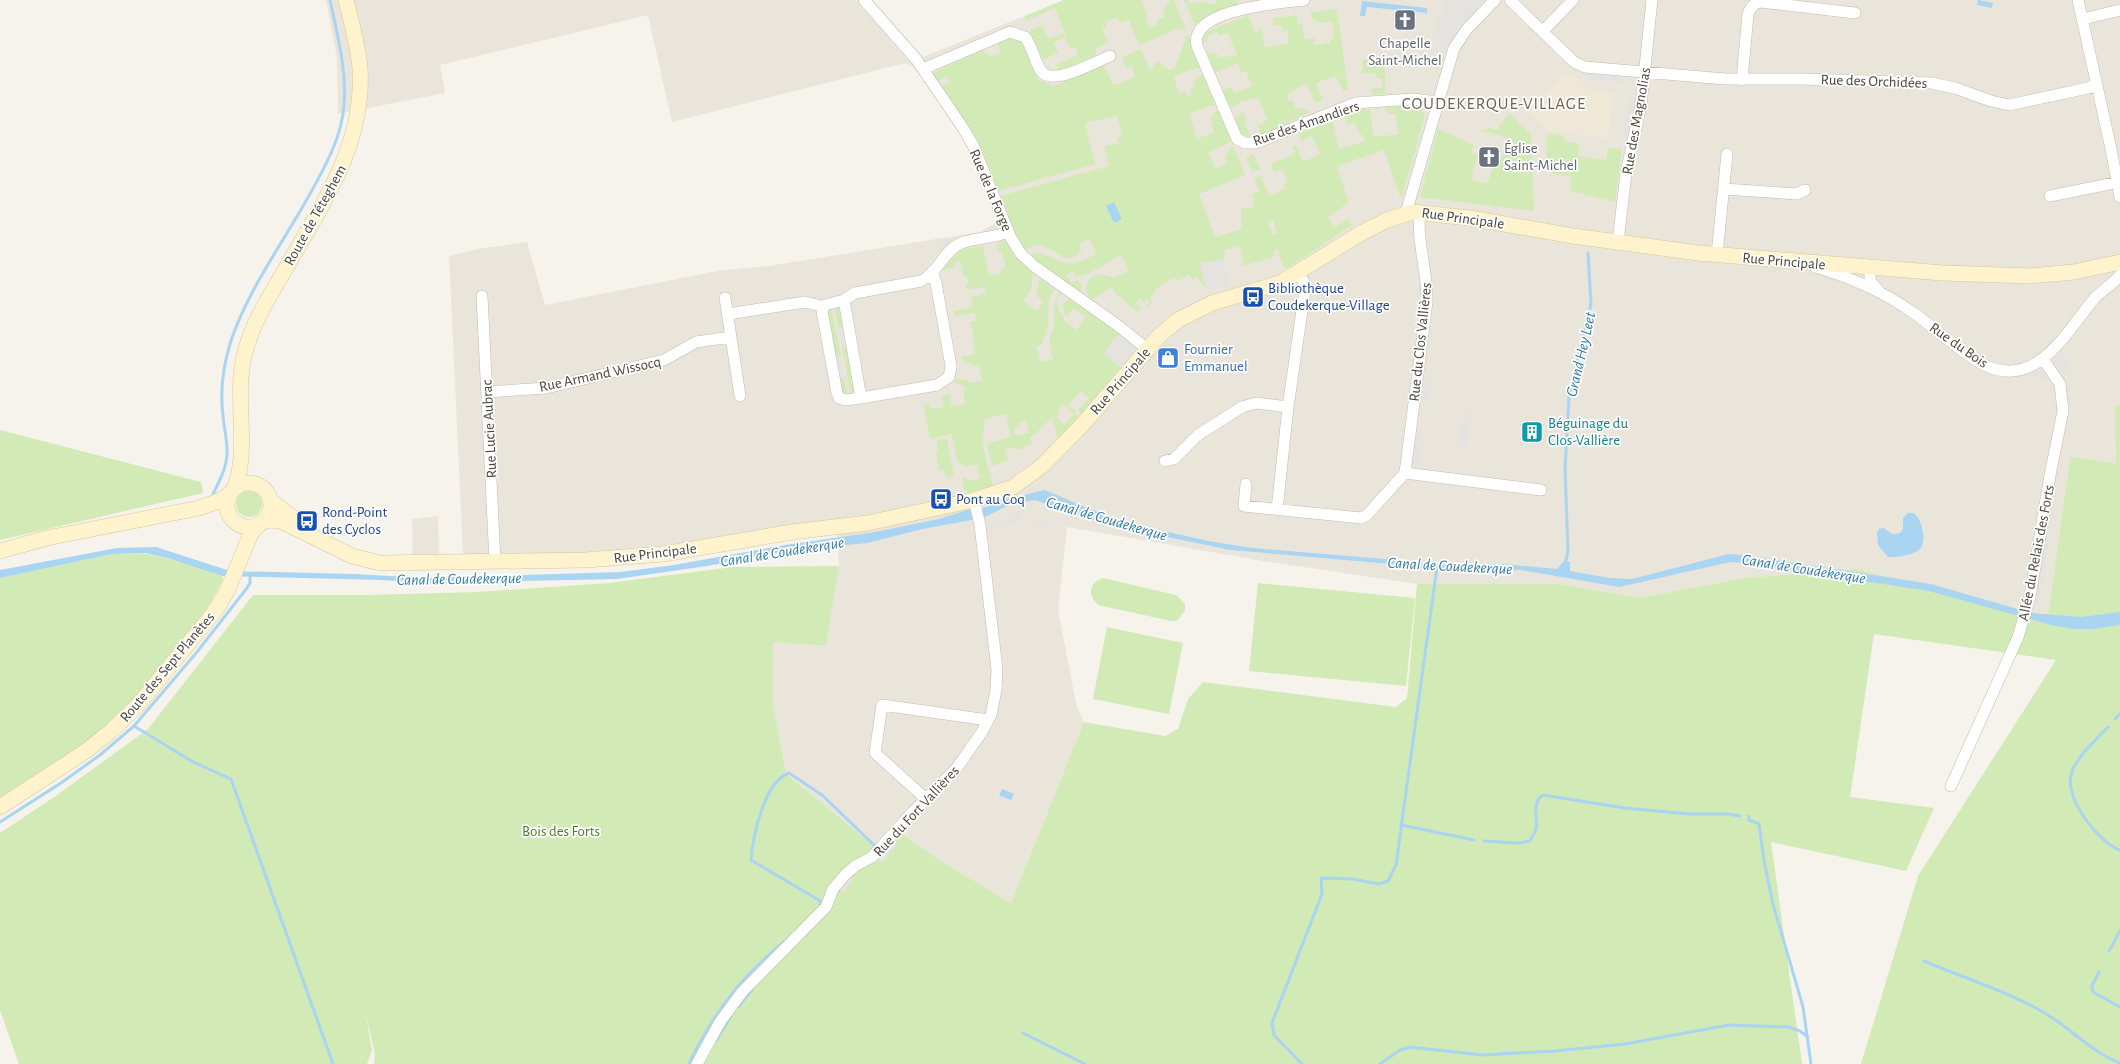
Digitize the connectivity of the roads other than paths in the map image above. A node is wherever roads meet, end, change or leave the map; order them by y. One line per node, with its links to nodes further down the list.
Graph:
1 (346, 0): 51 (street, Route de Téteghem)
2 (864, 0): 14 (street, Rue de la Forge)
3 (1304, 0): 18 (street, Rue des Amandiers)
4 (1495, 0): 18 (street, Rue du Clos Vallières)
5 (1510, 0): 12 (street, Rue des Orchidées)
6 (1573, 0): 12 (street)
7 (1652, 0): 15 (street, Rue des Magnolias)
8 (2078, 0): 11 (street)
9 (2120, 10): 11 (street)
10 (1855, 13): 16 (street)
11 (2083, 18): 17 (street)
12 (1543, 31): 15 (street, Rue des Orchidées)
13 (1110, 56): 14 (street)
14 (923, 69): 26 (street, Rue de la Forge)
15 (1645, 72): 16 (street, Rue des Orchidées); 27 (street, Rue des Magnolias)
16 (1742, 80): 17 (street, Rue des Orchidées)
17 (2098, 86): 20 (street)
18 (1438, 102): 25 (street, Rue du Clos Vallières)
19 (1727, 154): 21 (street)
20 (2119, 182): 23 (street); 24 (street)
21 (1724, 189): 22 (street); 28 (street)
22 (1805, 190)
23 (2050, 196)
24 (2120, 197)
25 (1413, 212): 27 (street, Rue Principale); 34 (street, Rue Principale); 53 (street, Rue du Clos Vallières)
26 (1008, 232): 33 (street); 45 (street, Rue de la Forge)
27 (1618, 242): 28 (street, Rue Principale)
28 (1717, 255): 30 (street, Rue Principale)
29 (2120, 255): 35 (street, Rue Principale)
30 (1795, 262): 32 (street, Rue Principale); 37 (street, Rue du Bois)
31 (2120, 262): 35 (street, Rue Principale)
32 (1865, 267): 35 (street, Rue Principale); 37 (street); 39 (street, Rue du Bois)
33 (932, 272): 41 (street); 49 (street)
34 (1298, 273): 45 (street, Rue Principale); 50 (street)
35 (1972, 274)
36 (2120, 275): 46 (street, Rue du Bois)
37 (1864, 286): 39 (street, Rue du Bois)
38 (482, 296): 47 (street, Rue Lucie Aubrac)
39 (1886, 296): 46 (street, Rue du Bois)
40 (726, 298): 43 (street)
41 (844, 300): 42 (street); 49 (street)
42 (824, 307): 43 (street); 49 (street)
43 (728, 314): 44 (street)
44 (731, 337): 47 (street, Rue Armand Wissocq); 48 (street)
45 (1147, 349): 59 (street, Rue Principale)
46 (2044, 359): 69 (street, Allée du Relais des Forts)
47 (487, 392): 66 (street, Rue Lucie Aubrac)
48 (740, 396)
49 (861, 398)
50 (1288, 408): 52 (street); 60 (street)
51 (240, 424): 55 (street, Route de Téteghem); 57 (street, Route de Téteghem)
52 (1165, 461)
53 (1405, 474): 56 (street); 60 (street)
54 (1246, 484): 60 (street)
55 (259, 485): 57 (street); 58 (street)
56 (1541, 490)
57 (232, 491): 61 (street); 62 (street)
58 (270, 500): 63 (street); 65 (street, Rue Principale)
59 (975, 503): 66 (street, Rue Principale); 68 (street, Rue du Fort Vallières)
60 (1277, 510)
61 (168, 515): 62 (street); 64 (street)
62 (233, 519): 63 (street); 67 (street, Route des Sept Planètes)
63 (261, 522): 65 (street, Rue Principale); 67 (street, Route des Sept Planètes)
64 (0, 550)
65 (407, 562): 66 (street, Rue Principale)
66 (495, 562)
67 (237, 566): 71 (street, Route des Sept Planètes)
68 (988, 720): 70 (street, Rue du Fort Vallières); 70 (street)
69 (1951, 786)
70 (926, 799): 72 (street, Rue du Fort Vallières)
71 (0, 807)
72 (697, 1064)

